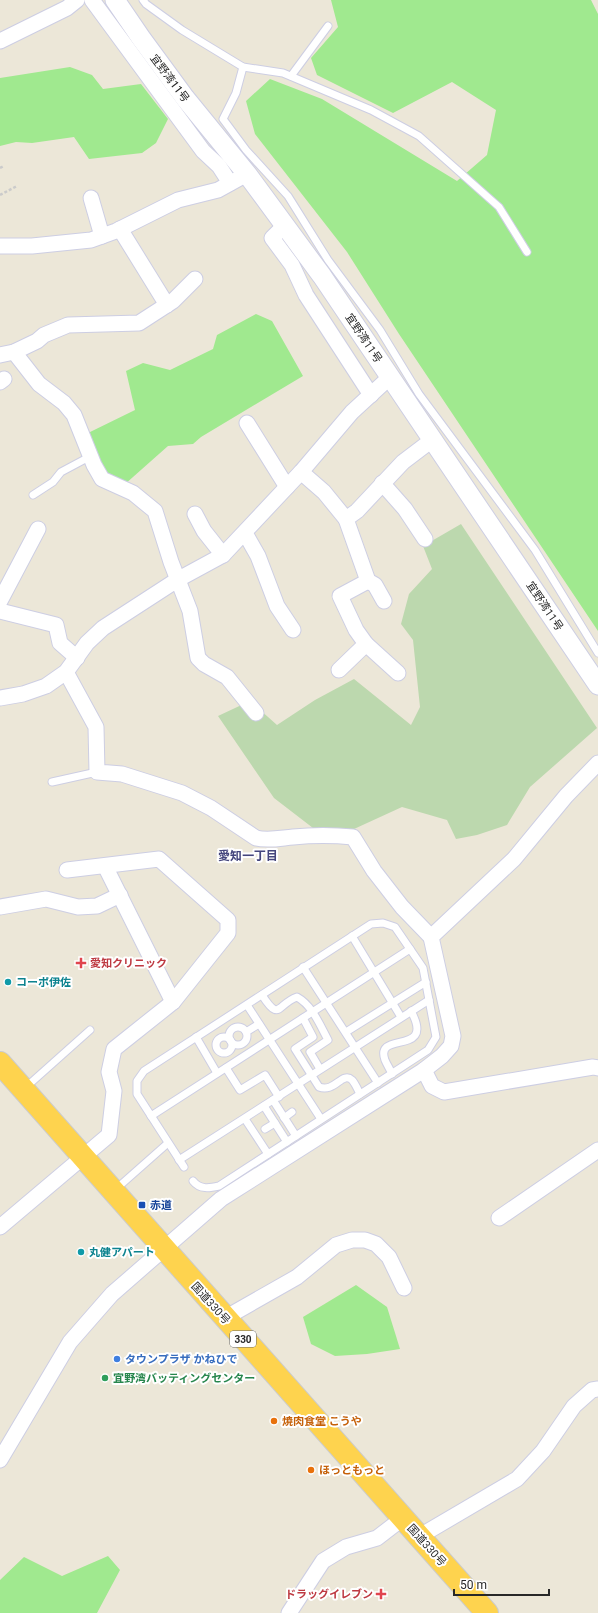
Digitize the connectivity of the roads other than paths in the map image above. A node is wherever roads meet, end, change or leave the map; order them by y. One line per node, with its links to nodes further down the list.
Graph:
1 (77, 0): 6 (street)
2 (92, 0): 10 (street)
3 (115, 0): 9 (street, 宜野湾11号)
4 (143, 0): 7 (lane)
5 (328, 26): 8 (lane)
6 (0, 41)
7 (243, 67): 8 (lane); 44 (lane)
8 (291, 76): 16 (lane)
9 (247, 174): 10 (street); 12 (street, 宜野湾11号)
10 (230, 183): 13 (street)
11 (91, 198): 14 (street)
12 (285, 225): 17 (street, 宜野湾11号); 19 (street)
13 (120, 229): 14 (street); 20 (street)
14 (102, 236): 15 (street)
15 (0, 246)
16 (527, 252)
17 (322, 276): 19 (street); 22 (street, 宜野湾11号)
18 (195, 279): 20 (street)
19 (306, 295): 23 (street)
20 (168, 305): 21 (street)
21 (7, 353): 26 (street)
22 (390, 377): 23 (street); 25 (street, 宜野湾11号)
23 (371, 395): 27 (street)
24 (246, 423): 29 (street)
25 (432, 440): 28 (street); 49 (street, 宜野湾11号)
26 (91, 456): 30 (lane); 37 (street)
27 (301, 472): 29 (street); 32 (street)
28 (382, 483): 32 (street); 35 (street)
29 (287, 487): 34 (street)
30 (33, 495)
31 (195, 514): 36 (street)
32 (346, 519): 38 (street)
33 (38, 529): 39 (street)
34 (244, 533): 36 (street); 42 (street)
35 (425, 539)
36 (223, 555): 37 (street)
37 (178, 580): 45 (street); 51 (street)
38 (368, 581): 40 (street); 43 (street)
39 (0, 601)
40 (384, 601)
41 (0, 611): 45 (street)
42 (294, 630)
43 (366, 644): 46 (street); 48 (street)
44 (598, 653)
45 (77, 658): 47 (street)
46 (340, 670)
47 (66, 672): 50 (street); 53 (street)
48 (398, 673)
49 (598, 685)
50 (0, 698)
51 (256, 713)
52 (598, 763): 60 (street)
53 (97, 772): 54 (lane); 60 (street)
54 (52, 782)
55 (105, 866): 56 (street); 57 (street); 67 (street)
56 (67, 870)
57 (120, 895): 58 (street); 67 (street)
58 (0, 907)
59 (352, 936): 61 (lane); 62 (lane); 63 (lane)
60 (431, 937): 89 (street)
61 (410, 950): 63 (lane); 64 (lane)
62 (303, 967): 65 (lane); 68 (lane)
63 (374, 972): 68 (lane); 69 (lane)
64 (426, 982): 66 (lane); 69 (lane)
65 (262, 995): 70 (lane); 72 (lane)
66 (429, 1000): 71 (lane); 91 (lane)
67 (173, 1002): 111 (street)
68 (326, 1002): 72 (lane); 78 (lane)
69 (392, 1002): 73 (lane); 78 (lane)
70 (247, 1005): 75 (lane); 79 (lane)
71 (411, 1011): 73 (lane); 91 (lane)
72 (312, 1012): 74 (lane); 88 (lane)
73 (401, 1017): 82 (lane)
74 (303, 1018): 80 (lane); 92 (lane)
75 (259, 1024): 77 (lane); 80 (lane)
76 (90, 1030): 95 (lane)
77 (246, 1032): 81 (lane); 81 (lane)
78 (346, 1032): 82 (lane)
79 (196, 1037): 84 (lane); 100 (lane)
80 (269, 1040): 86 (lane); 94 (lane)
81 (231, 1042): 83 (lane); 83 (lane)
82 (355, 1046): 88 (lane); 93 (lane)
83 (217, 1050): 84 (lane)
84 (207, 1056): 90 (lane)
85 (0, 1063): 95 (highway, 国道330号 / 330)
86 (226, 1068): 90 (lane); 97 (lane)
87 (598, 1068): 89 (street)
88 (320, 1069): 92 (lane)
89 (424, 1070): 118 (street)
90 (217, 1073): 100 (lane)
91 (392, 1074): 93 (lane)
92 (311, 1076): 94 (lane); 96 (lane)
93 (378, 1083): 96 (lane)
94 (298, 1084): 97 (lane); 103 (lane)
95 (24, 1090): 111 (highway, 国道330号 / 330)
96 (360, 1094): 103 (lane)
97 (276, 1098): 98 (lane); 101 (lane)
98 (264, 1106): 102 (lane); 104 (lane)
99 (292, 1112): 101 (lane)
100 (151, 1116): 108 (lane)
101 (284, 1118): 106 (lane)
102 (245, 1119): 110 (lane); 112 (lane)
103 (321, 1119): 106 (lane)
104 (275, 1122): 105 (lane); 107 (lane)
105 (265, 1129)
106 (296, 1136): 107 (lane)
107 (287, 1142): 110 (lane)
108 (168, 1143): 112 (lane); 115 (lane)
109 (598, 1150): 116 (street)
110 (268, 1154): 114 (lane)
111 (83, 1156): 115 (highway, 国道330号 / 330); 117 (street)
112 (179, 1160): 113 (lane)
113 (184, 1167)
114 (193, 1181)
115 (113, 1191): 118 (highway, 国道330号 / 330)
116 (499, 1218)
117 (0, 1227)
118 (164, 1249): 120 (highway, 国道330号 / 330); 122 (street)
119 (404, 1288): 120 (street)
120 (225, 1318): 123 (highway, 国道330号 / 330)
121 (598, 1389): 124 (street)
122 (0, 1460)
123 (403, 1518): 124 (highway, 国道330号 / 330); 125 (street)
124 (420, 1536): 126 (highway, 国道330号 / 330)
125 (289, 1613)
126 (487, 1613)

